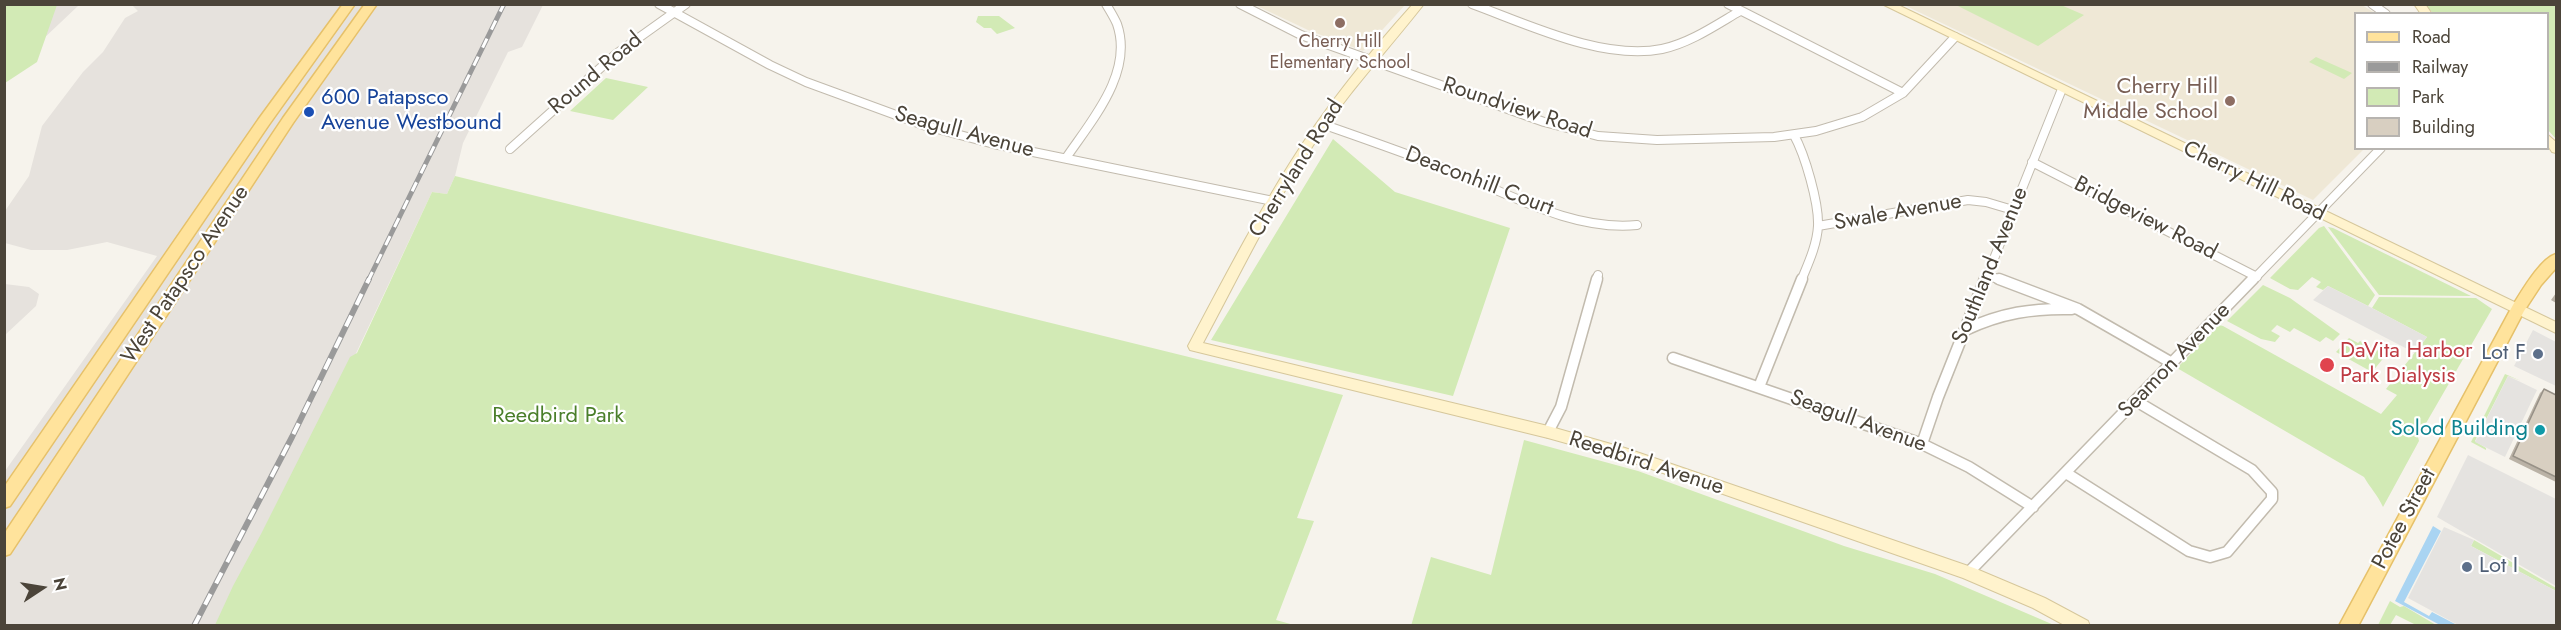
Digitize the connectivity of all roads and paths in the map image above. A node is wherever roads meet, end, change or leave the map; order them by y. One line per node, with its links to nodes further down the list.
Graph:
1 (349, 4): 44 (main road, West Patapsco Avenue)
2 (371, 4): 46 (main road, West Patapsco Avenue)
3 (659, 4): 12 (street, Seagull Avenue)
4 (686, 4): 12 (street, Round Road)
5 (1106, 4): 21 (street)
6 (1240, 4): 14 (street, Roundview Road)
7 (1419, 4): 14 (street, Cherryland Road)
8 (1472, 4): 11 (street)
9 (1728, 4): 11 (street)
10 (1887, 4): 13 (street, Cherry Hill Road)
11 (1740, 11): 16 (street)
12 (673, 12): 19 (street, Round Road); 21 (street, Seagull Avenue)
13 (1955, 38): 15 (street, Cherry Hill Road); 16 (street, Roundview Road)
14 (1370, 60): 17 (street, Cherryland Road); 18 (street, Roundview Road)
15 (2062, 89): 22 (street, Southland Avenue); 25 (street, Cherry Hill Road)
16 (1903, 93): 18 (street, Roundview Road)
17 (1322, 124): 23 (street, Cherryland Road); 26 (street, Deaconhill Court)
18 (1794, 135): 27 (street)
19 (510, 149)
20 (2379, 150): 25 (street, Seamon Avenue)
21 (1066, 158): 23 (street, Seagull Avenue)
22 (2032, 162): 24 (street, Southland Avenue); 31 (street, Bridgeview Road)
23 (1273, 201): 36 (street, Cherryland Road)
24 (2013, 210): 27 (street, Swale Avenue); 30 (street, Southland Avenue)
25 (2319, 213): 31 (street, Seamon Avenue); 33 (street, Cherry Hill Road)
26 (1637, 225)
27 (1818, 226): 39 (street)
28 (2556, 260): 33 (main road, Potee Street)
29 (1598, 275): 41 (street)
30 (1987, 275): 32 (street); 35 (street, Southland Avenue)
31 (2257, 277): 38 (street, Seamon Avenue)
32 (2078, 309): 35 (street); 38 (street)
33 (2518, 309): 34 (street, Cherry Hill Road); 49 (main road, Potee Street)
34 (2556, 328)
35 (1965, 330): 42 (street, Southland Avenue)
36 (1195, 346): 41 (street, Reedbird Avenue)
37 (1673, 358): 39 (street, Seagull Avenue)
38 (2172, 363): 40 (street, Seamon Avenue)
39 (1759, 387): 42 (street, Seagull Avenue)
40 (2136, 401): 43 (street, Seamon Avenue); 43 (street)
41 (1548, 432): 47 (street, Reedbird Avenue)
42 (1922, 444): 45 (street, Seagull Avenue)
43 (2066, 473): 45 (street, Seamon Avenue)
44 (4, 501)
45 (2033, 507): 47 (street, Seamon Avenue)
46 (4, 549)
47 (1968, 573): 48 (street, Reedbird Avenue)
48 (2082, 626)
49 (2348, 626)

